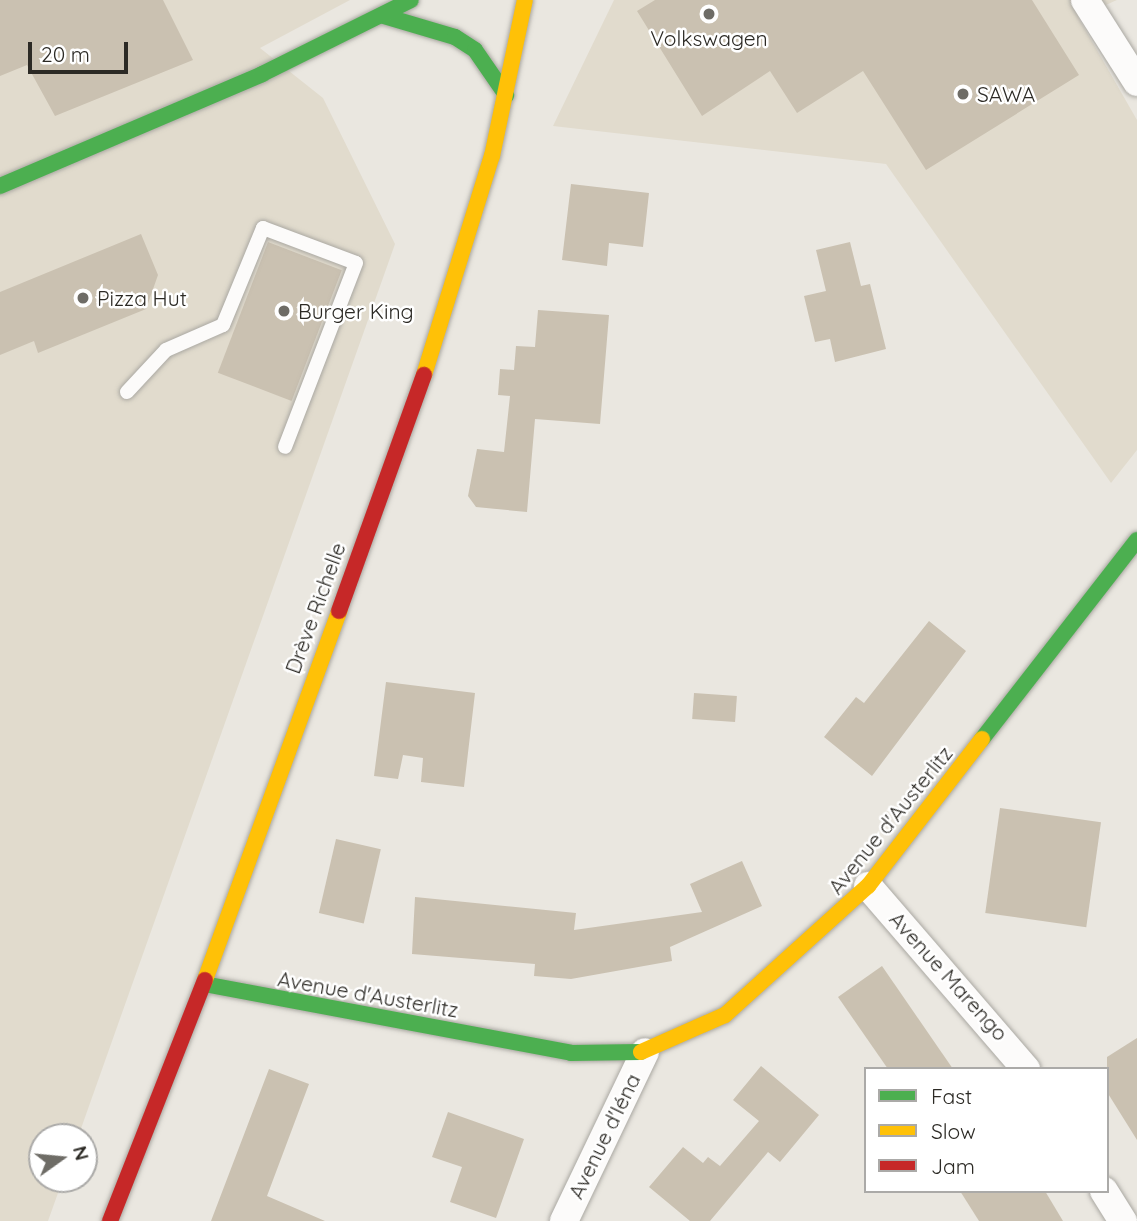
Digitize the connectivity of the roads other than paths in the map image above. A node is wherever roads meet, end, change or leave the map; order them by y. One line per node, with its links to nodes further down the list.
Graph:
1 (411, 0): 4 (main road)
2 (525, 0): 6 (main road, Drève Richelle)
3 (1085, 0): 5 (street)
4 (384, 16): 6 (main road); 7 (main road)
5 (1137, 82)
6 (506, 95): 12 (main road, Drève Richelle)
7 (0, 186)
8 (127, 392): 9 (lane)
9 (285, 447)
10 (1137, 540): 11 (main road, Avenue d'Austerlitz)
11 (868, 886): 13 (main road, Avenue d'Austerlitz); 14 (street, Avenue Marengo)
12 (204, 984): 13 (main road, Avenue d'Austerlitz); 16 (main road, Drève Richelle)
13 (645, 1052): 17 (street, Avenue d'Iéna)
14 (1024, 1067)
15 (1105, 1193): 18 (street)
16 (110, 1221)
17 (564, 1221)
18 (1123, 1221)

